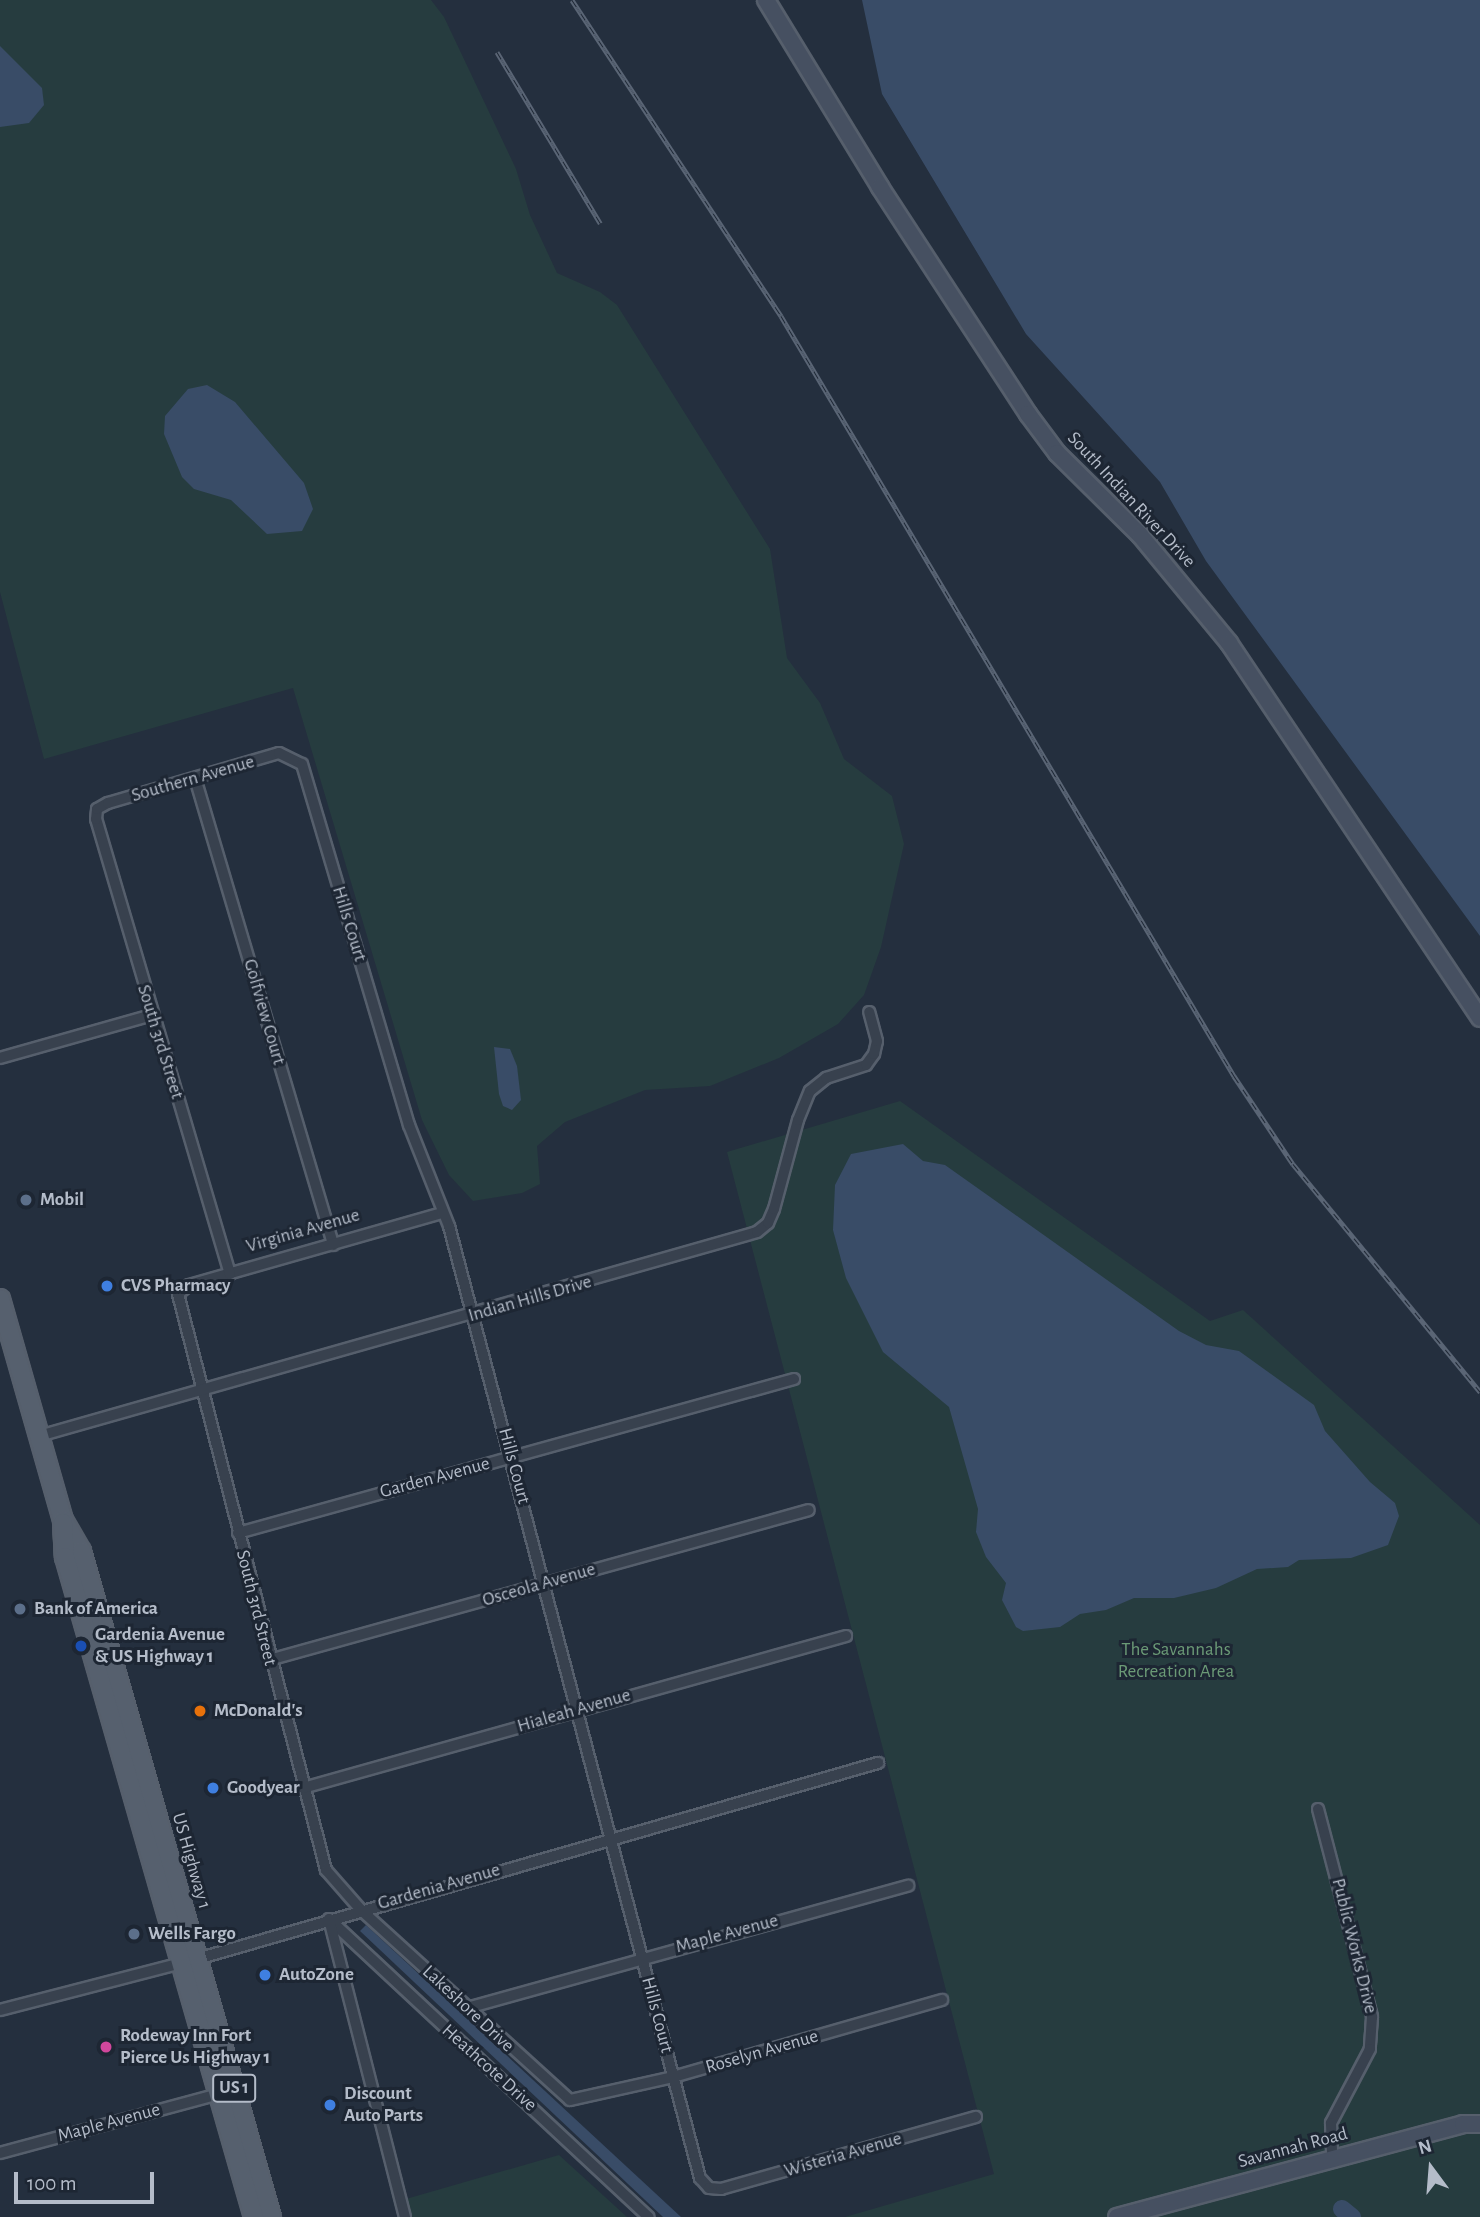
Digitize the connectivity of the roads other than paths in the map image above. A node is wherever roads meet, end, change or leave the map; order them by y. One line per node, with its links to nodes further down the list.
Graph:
1 (766, 0): 7 (main road, South Indian River Drive)
2 (289, 756): 3 (street, Southern Avenue); 9 (street, Hills Court)
3 (195, 778): 4 (street, Southern Avenue); 10 (street, Golfview Court)
4 (97, 809): 6 (street, South 3rd Street)
5 (869, 1012): 14 (street, Indian Hills Drive)
6 (152, 1016): 8 (street); 11 (street, South 3rd Street)
7 (1480, 1018)
8 (0, 1058)
9 (442, 1213): 10 (street, Virginia Avenue); 14 (street, Hills Court)
10 (333, 1245): 11 (street, Virginia Avenue)
11 (230, 1274): 12 (street, Virginia Avenue)
12 (178, 1294): 17 (street, South 3rd Street)
13 (1, 1310): 15 (main road, US Highway 1 / US 1)
14 (472, 1315): 17 (street, Indian Hills Drive); 19 (street, Hills Court)
15 (6, 1341): 18 (main road, US Highway 1 / US 1)
16 (794, 1379): 19 (street, Garden Avenue)
17 (201, 1393): 18 (street, Indian Hills Drive); 22 (street, South 3rd Street)
18 (39, 1436): 21 (main road, US Highway 1 / US 1)
19 (512, 1457): 22 (street, Garden Avenue); 23 (street, Hills Court)
20 (809, 1510): 23 (street, Osceola Avenue)
21 (63, 1520): 27 (main road, US Highway 1 / US 1); 28 (main road, US Highway 1 / US 1)
22 (238, 1533): 25 (street, South 3rd Street)
23 (546, 1582): 25 (street, Osceola Avenue); 26 (street, Hills Court)
24 (846, 1636): 26 (street, Hialeah Avenue)
25 (269, 1660): 31 (street, South 3rd Street)
26 (578, 1711): 31 (street, Hialeah Avenue); 34 (street, Hills Court)
27 (114, 1728): 28 (main road); 30 (main road, US Highway 1 / US 1)
28 (138, 1754): 32 (main road, US Highway 1 / US 1)
29 (878, 1763): 34 (street, Gardenia Avenue)
30 (126, 1771): 32 (main road); 41 (main road, US Highway 1 / US 1)
31 (303, 1787): 36 (street, South 3rd Street)
32 (149, 1791): 41 (main road, US Highway 1 / US 1)
33 (1318, 1809): 51 (street, Public Works Drive)
34 (610, 1838): 36 (street, Gardenia Avenue); 40 (street, Hills Court)
35 (908, 1886): 40 (street, Maple Avenue)
36 (361, 1909): 37 (street, Gardenia Avenue); 43 (street, Lakeshore Drive)
37 (329, 1919): 38 (street, Heathcote Drive); 39 (street); 41 (street, Gardenia Avenue)
38 (353, 1939): 39 (street); 56 (street, Heathcote Drive)
39 (337, 1949): 55 (street)
40 (641, 1957): 43 (street, Maple Avenue); 45 (street, Hills Court)
41 (189, 1961): 44 (street, Gardenia Avenue); 46 (main road, US Highway 1 / US 1); 54 (main road, US Highway 1 / US 1)
42 (942, 2000): 45 (street, Roselyn Avenue)
43 (467, 2008): 47 (street, Lakeshore Drive)
44 (0, 2010)
45 (673, 2077): 47 (street, Roselyn Avenue); 52 (street, Hills Court)
46 (219, 2094): 50 (street, Maple Avenue); 53 (main road, US Highway 1 / US 1)
47 (581, 2100)
48 (976, 2117): 52 (street, Wisteria Avenue)
49 (1480, 2124): 51 (main road, Savannah Road)
50 (0, 2153)
51 (1332, 2160): 57 (main road, Savannah Road)
52 (709, 2188)
53 (254, 2217)
54 (271, 2217)
55 (405, 2217)
56 (649, 2217)
57 (1117, 2217)

